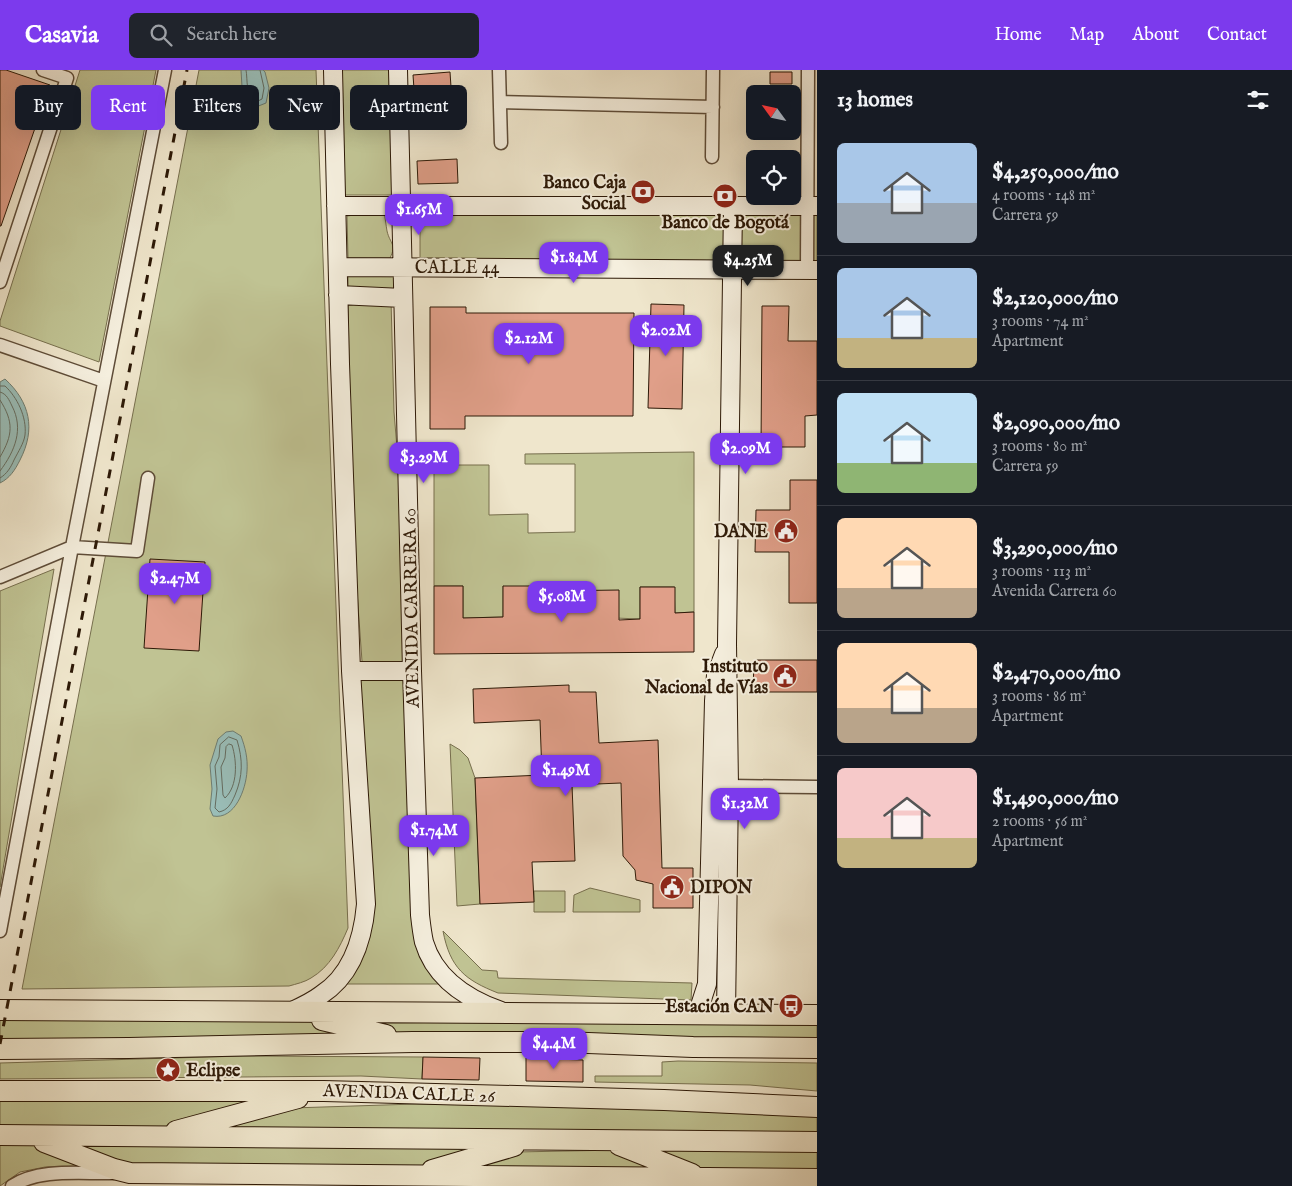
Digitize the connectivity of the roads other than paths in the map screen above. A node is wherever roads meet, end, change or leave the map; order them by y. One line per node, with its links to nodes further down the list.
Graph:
1 (43, 70): 21 (street)
2 (165, 70): 25 (street)
3 (333, 70): 13 (street)
4 (398, 70): 14 (street, AVENIDA CARRERA 60)
5 (499, 70): 8 (street)
6 (713, 70): 10 (street)
7 (808, 70): 9 (street)
8 (500, 102): 10 (street); 11 (street)
9 (812, 104): 16 (street)
10 (713, 107): 12 (street)
11 (502, 143)
12 (712, 157)
13 (336, 206): 14 (street); 17 (street)
14 (402, 206): 15 (street); 18 (street, AVENIDA CARRERA 60)
15 (733, 206): 16 (street); 19 (street)
16 (812, 206): 20 (street)
17 (338, 267): 18 (street, CALLE 44); 22 (street)
18 (403, 267): 19 (street, CALLE 44); 23 (street, AVENIDA CARRERA 60)
19 (732, 269): 20 (street, CALLE 44); 29 (street)
20 (812, 270)
21 (0, 282)
22 (338, 294): 23 (street); 30 (street)
23 (403, 298): 31 (street, AVENIDA CARRERA 60)
24 (0, 345): 25 (street)
25 (104, 381): 27 (street)
26 (148, 478): 27 (street)
27 (72, 547): 28 (street); 34 (street)
28 (0, 577)
29 (727, 644): 32 (street); 38 (street)
30 (351, 671): 31 (street); 36 (street)
31 (412, 671): 37 (street, AVENIDA CARRERA 60)
32 (729, 786): 33 (street); 39 (street)
33 (817, 787)
34 (0, 931)
35 (0, 1010): 36 (main road)
36 (290, 1012): 37 (main road); 41 (main road)
37 (506, 1013): 38 (main road)
38 (697, 1014): 39 (main road)
39 (726, 1014): 40 (main road)
40 (817, 1015)
41 (413, 1042): 42 (main road); 43 (main road)
42 (817, 1048)
43 (0, 1049)
44 (324, 1091): 45 (main road, AVENIDA CALLE 26); 46 (main road, AVENIDA CALLE 26); 48 (main road)
45 (0, 1092)
46 (817, 1108)
47 (9, 1135): 48 (main road); 52 (main road)
48 (152, 1138): 49 (main road)
49 (538, 1139): 50 (main road); 54 (main road)
50 (608, 1140): 51 (main road); 57 (main road)
51 (817, 1142)
52 (130, 1173): 53 (main road); 58 (street)
53 (284, 1175): 54 (main road); 59 (street)
54 (411, 1176): 56 (main road)
55 (817, 1179): 57 (main road)
56 (450, 1181): 57 (main road)
57 (714, 1181)
58 (12, 1186)
59 (306, 1186)

